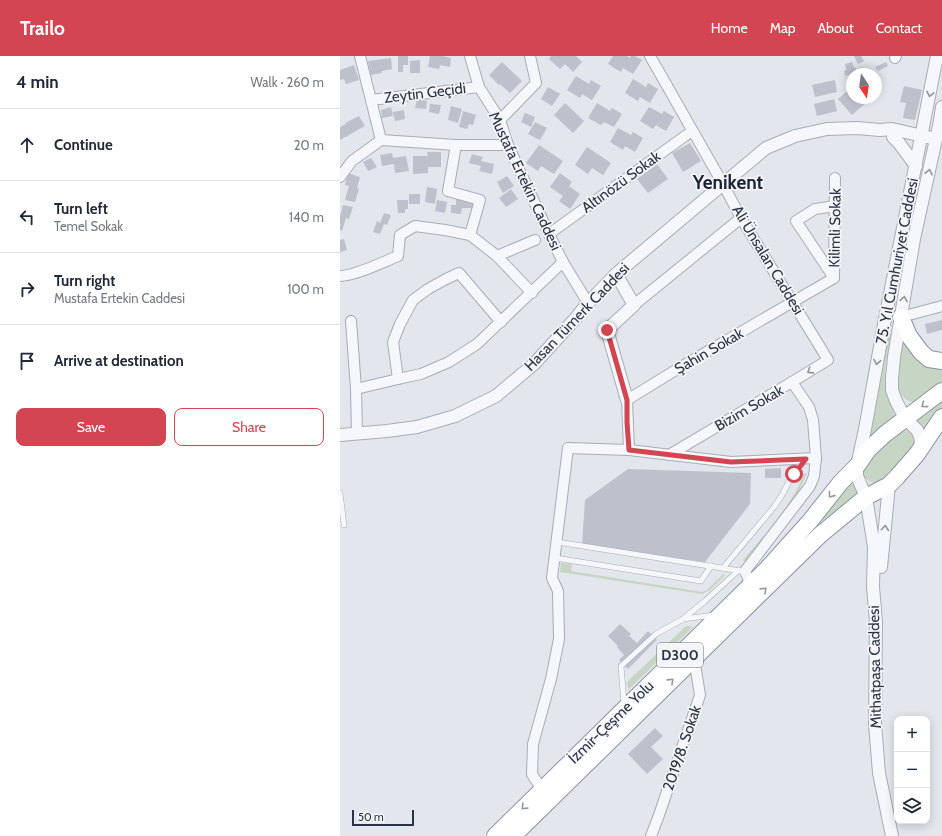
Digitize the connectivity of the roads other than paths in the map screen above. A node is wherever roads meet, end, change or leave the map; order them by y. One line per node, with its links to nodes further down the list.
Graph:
1 (360, 56): 7 (street)
2 (470, 56): 6 (street, Mustafa Ertekin Caddesi)
3 (530, 56): 9 (street)
4 (650, 56): 10 (street, Ali Ünsalan Caddesi)
5 (937, 56): 14 (street, 75. Yıl Cumhuriyet Caddesi, one-way to 14)
6 (479, 87): 7 (street, Zeytin Geçidi); 9 (street, Mustafa Ertekin Caddesi)
7 (371, 100): 13 (street)
8 (942, 107): 15 (street, 75. Yıl Cumhuriyet Caddesi)
9 (500, 120): 17 (street, Mustafa Ertekin Caddesi)
10 (692, 130): 21 (street, Ali Ünsalan Caddesi); 24 (street, Altınözü Sokak)
11 (880, 130): 12 (street); 14 (street, Hasan Tümerk Caddesi); 21 (street, Hasan Tümerk Caddesi)
12 (894, 137): 14 (street); 18 (street)
13 (381, 140): 16 (street); 19 (street)
14 (920, 141): 15 (street); 18 (street, 75. Yıl Cumhuriyet Caddesi)
15 (935, 144): 37 (street, 75. Yıl Cumhuriyet Caddesi, one-way to 15)
16 (456, 145): 17 (street); 25 (street)
17 (508, 145): 24 (street, Mustafa Ertekin Caddesi)
18 (916, 166): 55 (street, 75. Yıl Cumhuriyet Caddesi, one-way to 55)
19 (340, 176)
20 (835, 178): 22 (street, Kilimli Sokak)
21 (723, 184): 23 (street, Ali Ünsalan Caddesi); 29 (street, Hasan Tümerk Caddesi)
22 (835, 206): 31 (street, Kilimli Sokak); 31 (street)
23 (742, 218): 33 (street, Ali Ünsalan Caddesi); 35 (street)
24 (549, 234): 28 (street, Mustafa Ertekin Caddesi)
25 (470, 235): 27 (street); 30 (street)
26 (535, 240): 27 (street)
27 (497, 256): 32 (street)
28 (564, 262): 32 (street); 34 (street, Mustafa Ertekin Caddesi)
29 (616, 274): 34 (street, Hasan Tümerk Caddesi); 35 (street)
30 (340, 276)
31 (834, 278): 33 (street, Kilimli Sokak)
32 (532, 293): 39 (street)
33 (792, 302): 40 (street, Ali Ünsalan Caddesi); 46 (street, Şahin Sokak)
34 (588, 303): 49 (street, Hasan Tümerk Caddesi)
35 (634, 305): 46 (street)
36 (942, 306): 37 (street)
37 (901, 317): 41 (highway); 48 (street, 75. Yıl Cumhuriyet Caddesi)
38 (351, 321): 44 (street)
39 (502, 322): 42 (street); 42 (street)
40 (828, 360): 43 (street, Bizim Sokak, one-way to 43)
41 (942, 361)
42 (398, 379): 44 (street)
43 (792, 382): 53 (street, Bizim Sokak); 54 (street)
44 (356, 390): 49 (street)
45 (942, 391): 48 (highway, D300, one-way to 48)
46 (627, 400): 51 (street)
47 (942, 417): 52 (highway, D300)
48 (905, 418): 52 (street, 75. Yıl Cumhuriyet Caddesi); 55 (highway, D300)
49 (356, 434): 50 (street, Hasan Tümerk Caddesi)
50 (340, 435)
51 (629, 450): 53 (street); 62 (street)
52 (917, 454): 56 (highway, D300)
53 (669, 455): 54 (street)
54 (811, 458): 65 (lane); 66 (street)
55 (857, 466): 58 (street, Mithatpaşa Caddesi); 66 (highway, İzmir-Çeşme Yolu / D300, one-way to 66)
56 (889, 485): 58 (highway, D300); 69 (street, one-way to 56)
57 (340, 493): 61 (lane)
58 (866, 497): 59 (highway, İzmir-Çeşme Yolu / D300); 60 (street, Mithatpaşa Caddesi)
59 (847, 513): 60 (street); 70 (highway, İzmir-Çeşme Yolu / D300, one-way to 59)
60 (870, 518): 69 (street, Mithatpaşa Caddesi)
61 (344, 525)
62 (556, 543): 63 (street); 64 (lane)
63 (555, 558): 64 (lane); 72 (street)
64 (710, 567): 65 (lane)
65 (723, 568): 66 (lane)
66 (745, 575): 67 (highway, İzmir-Çeşme Yolu / D300); 68 (lane)
67 (722, 614): 68 (lane); 71 (highway, İzmir-Çeşme Yolu / D300)
68 (683, 619): 71 (lane)
69 (876, 622): 76 (street, Mithatpaşa Caddesi)
70 (694, 658): 74 (highway, İzmir-Çeşme Yolu / D300, one-way to 70); 75 (street, 2019/8. Sokak)
71 (625, 709): 72 (highway, İzmir-Çeşme Yolu / D300)
72 (542, 790): 73 (highway, İzmir-Çeşme Yolu / D300, one-way to 73)
73 (495, 836)
74 (513, 836)
75 (651, 836)
76 (892, 836)

